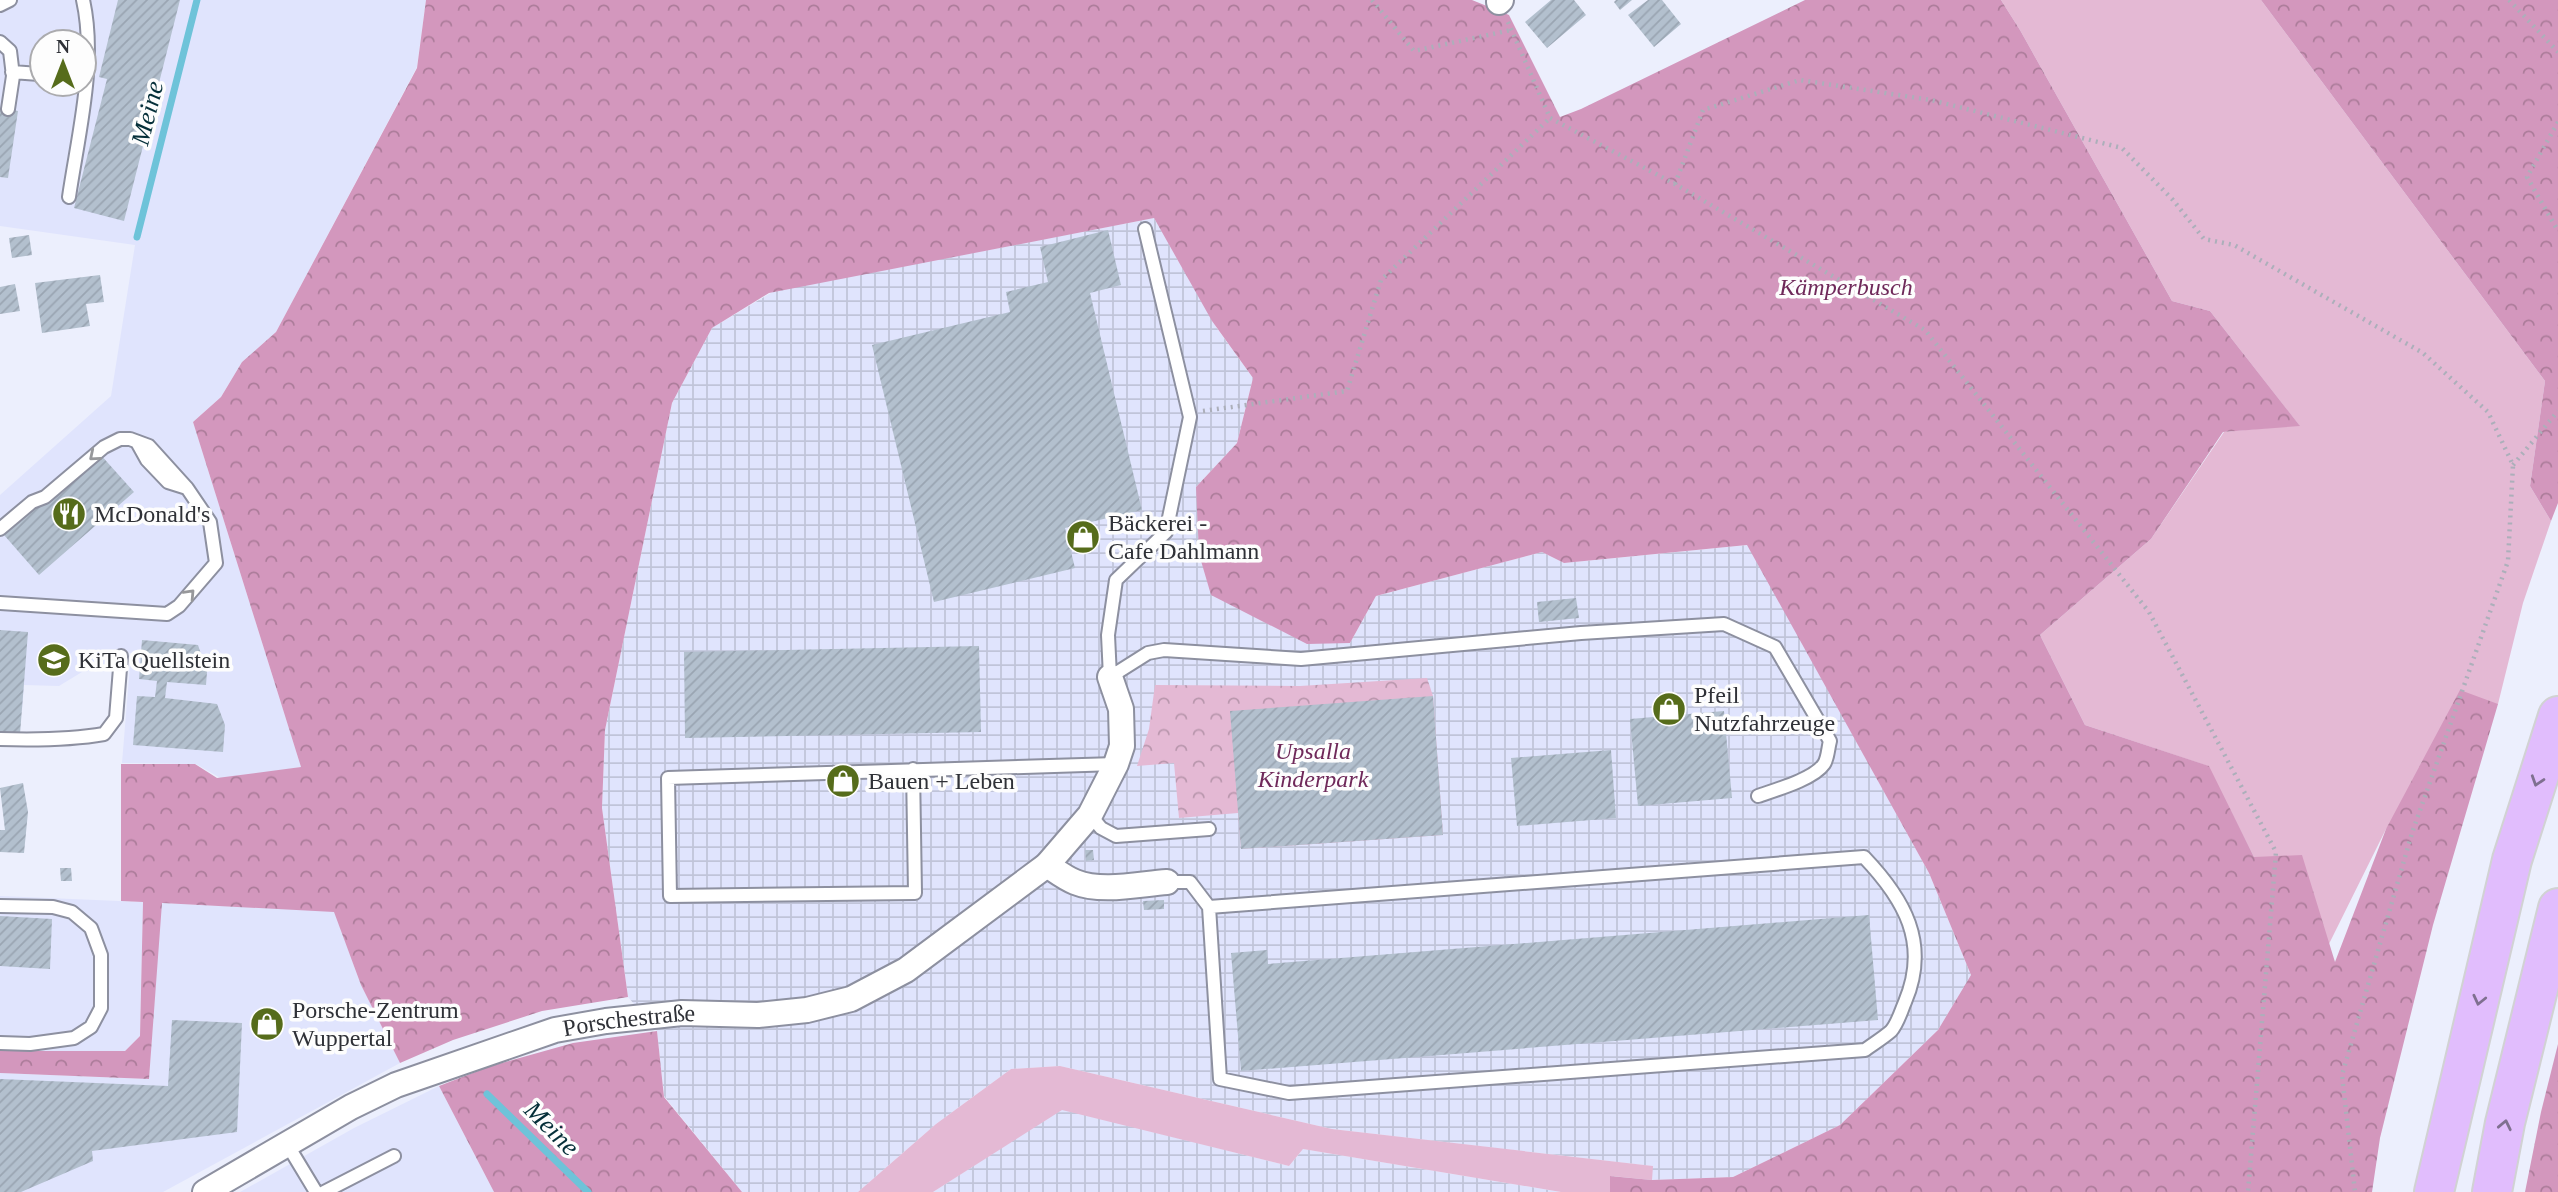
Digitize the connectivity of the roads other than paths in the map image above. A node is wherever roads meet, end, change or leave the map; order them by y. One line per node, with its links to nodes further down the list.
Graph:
1 (10, 0): 3 (lane)
2 (83, 0): 8 (lane)
3 (0, 5)
4 (2, 42): 5 (lane)
5 (12, 72): 6 (lane); 7 (lane)
6 (28, 73)
7 (8, 109)
8 (69, 197)
9 (1145, 229): 13 (lane)
10 (0, 529): 11 (lane, one-way to 10)
11 (0, 603)
12 (121, 656): 15 (lane)
13 (1110, 677): 16 (street, Porschestraße); 18 (lane)
14 (2558, 716): 32 (highway, one-way to 32)
15 (0, 739)
16 (1116, 764): 17 (lane); 19 (street, Porschestraße)
17 (913, 769): 17 (lane)
18 (1758, 796)
19 (1090, 815): 20 (lane); 21 (street, Porschestraße)
20 (1209, 829)
21 (1047, 865): 22 (street); 27 (street, Porschestraße)
22 (1167, 882): 24 (lane)
23 (0, 906): 26 (lane)
24 (1209, 907): 24 (lane)
25 (2558, 908): 33 (highway, one-way to 25)
26 (0, 1042)
27 (287, 1144): 29 (street, Porschestraße); 30 (lane)
28 (394, 1156): 31 (lane)
29 (205, 1192)
30 (316, 1192)
31 (324, 1192)
32 (2434, 1192)
33 (2492, 1192)

